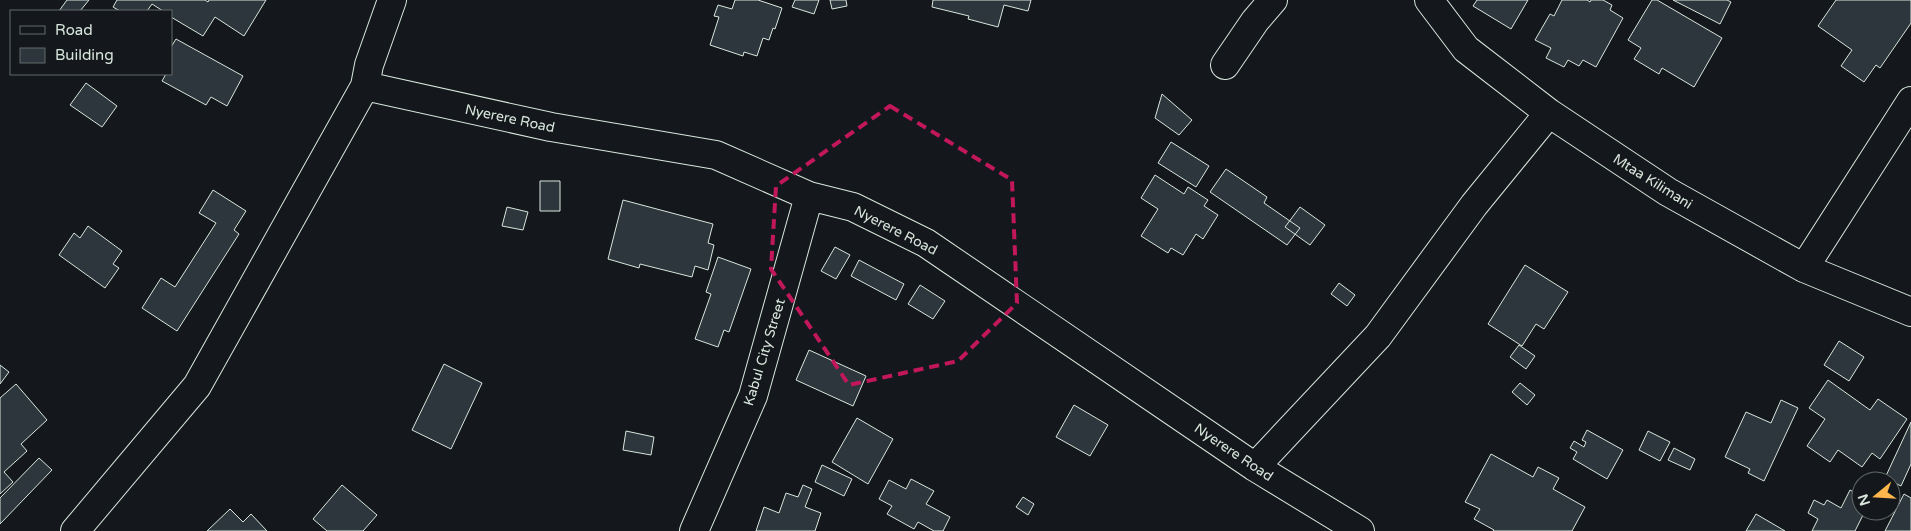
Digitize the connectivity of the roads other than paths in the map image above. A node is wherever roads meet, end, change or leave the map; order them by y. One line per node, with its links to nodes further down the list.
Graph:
1 (392, 0): 5 (street)
2 (1273, 0): 4 (street)
3 (1430, 0): 7 (street, Mtaa Kilimani)
4 (1225, 65)
5 (364, 86): 8 (street, Nyerere Road); 12 (street)
6 (1911, 101): 9 (street)
7 (1549, 114): 9 (street, Mtaa Kilimani); 11 (street)
8 (809, 196): 11 (street, Nyerere Road); 13 (street, Kabul City Street)
9 (1804, 268): 10 (street, Mtaa Kilimani)
10 (1911, 312)
11 (1255, 467): 14 (street, Nyerere Road)
12 (76, 531)
13 (694, 531)
14 (1360, 531)

